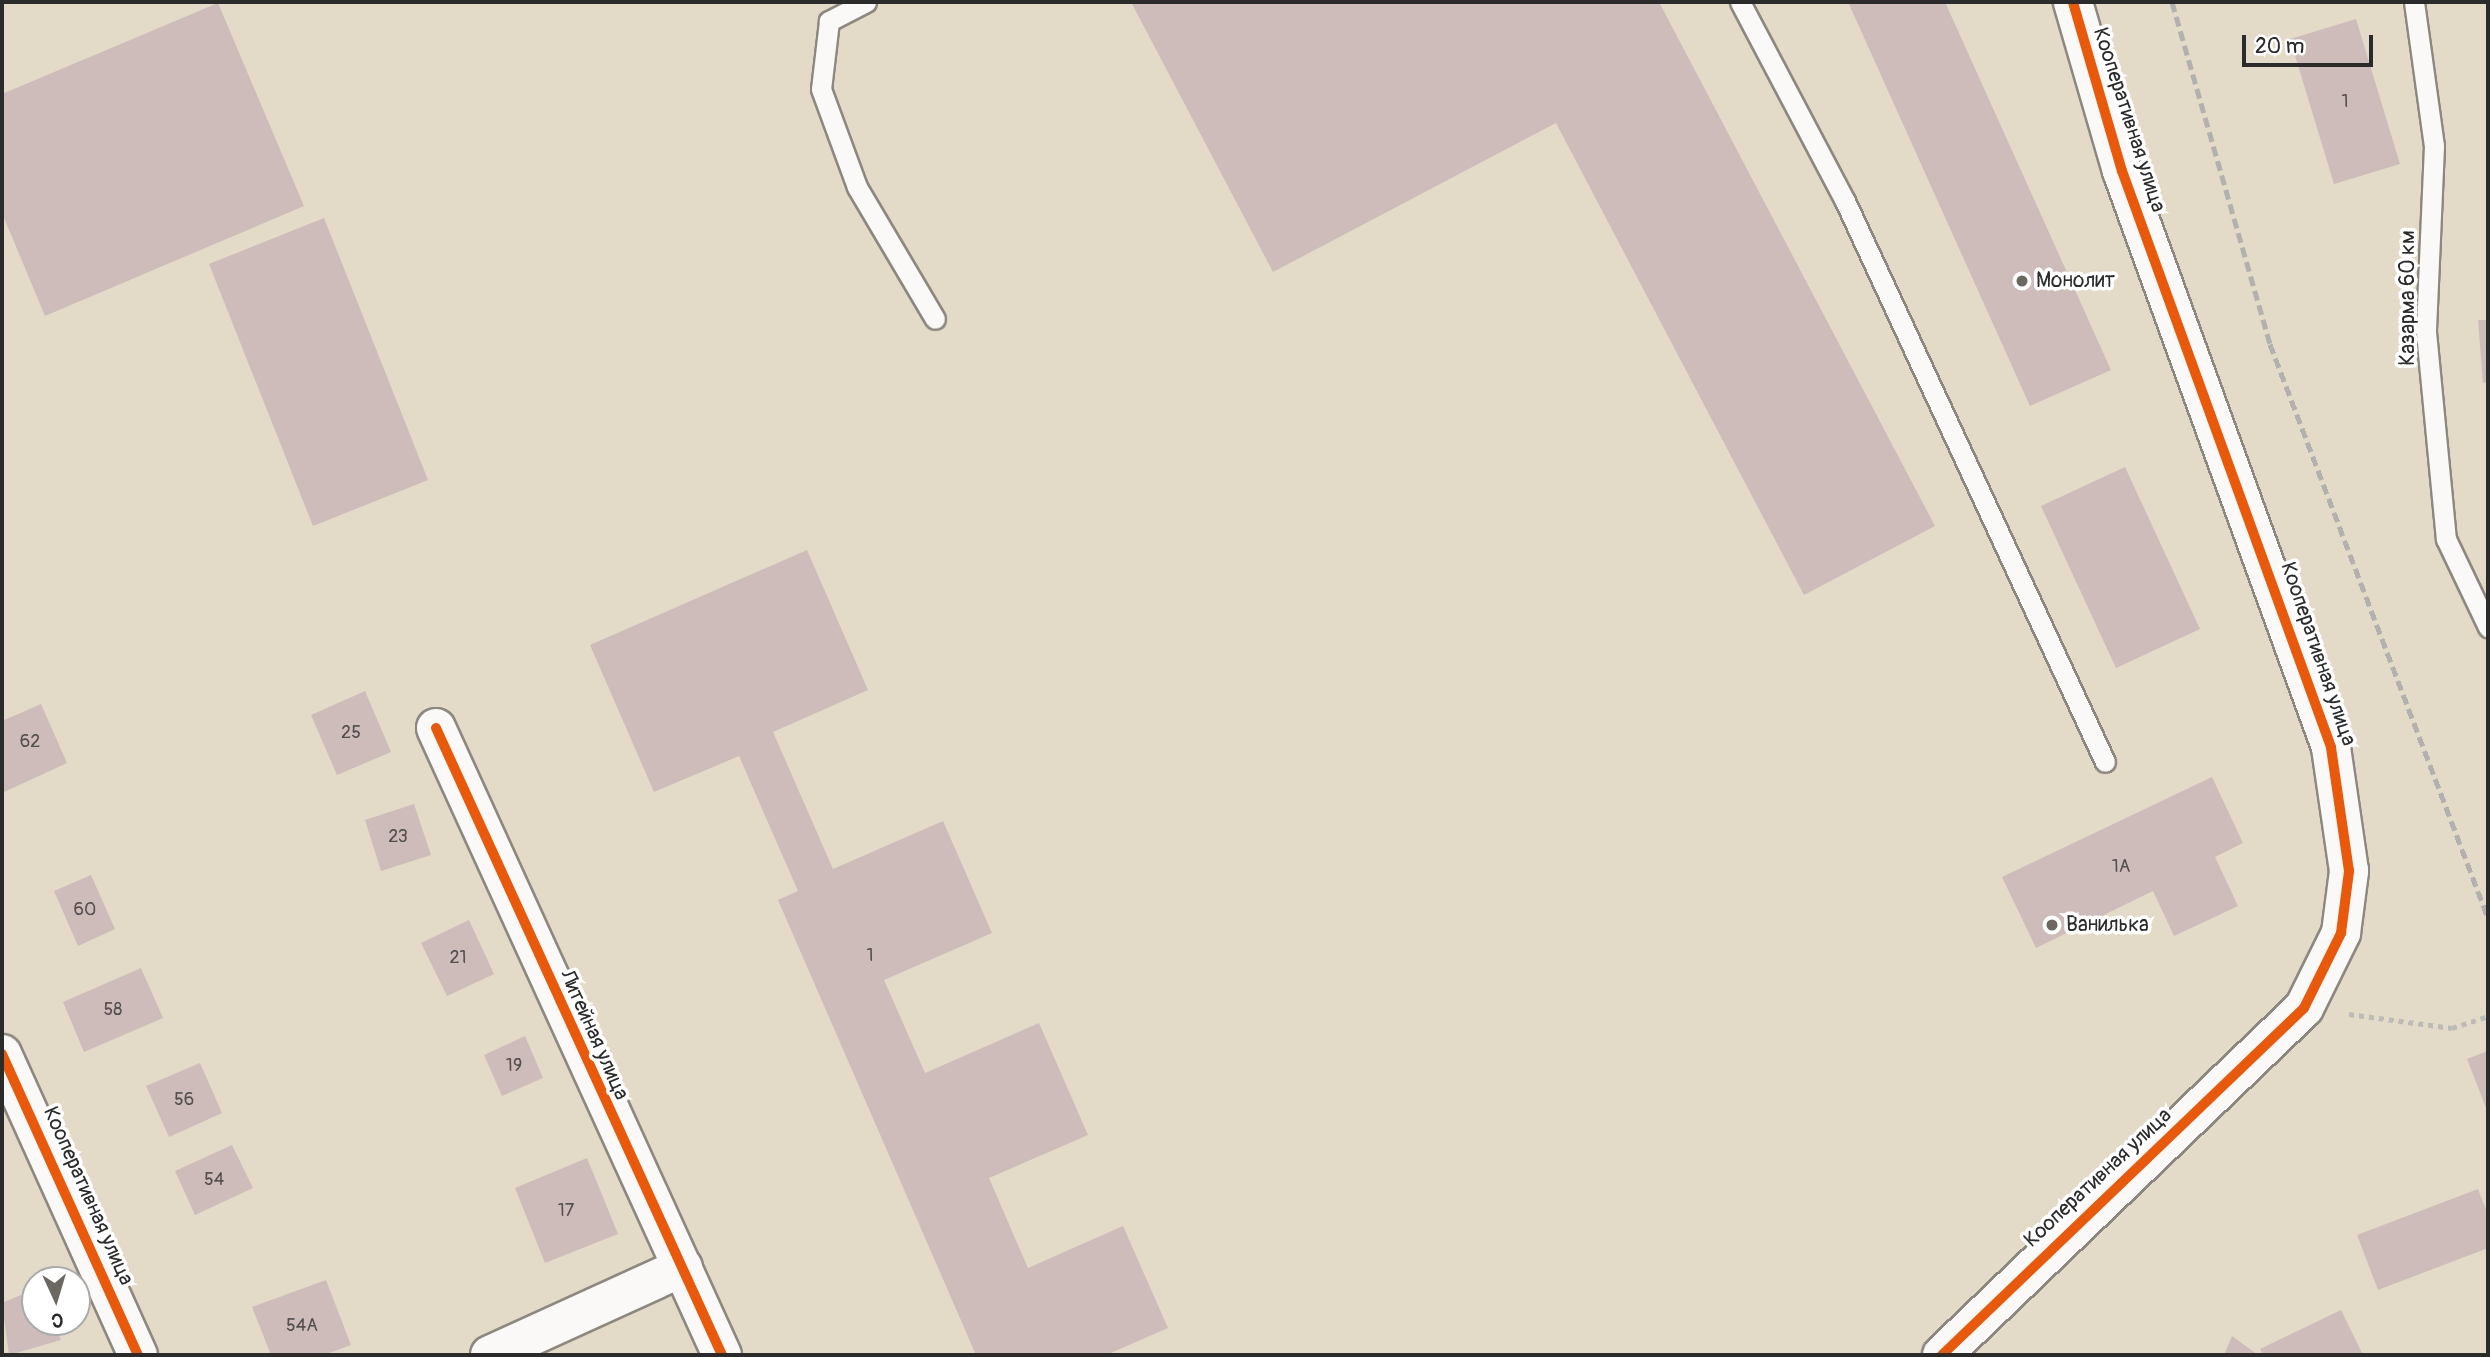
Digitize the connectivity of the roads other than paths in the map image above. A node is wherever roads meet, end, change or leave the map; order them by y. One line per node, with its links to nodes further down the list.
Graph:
1 (866, 2): 5 (lane)
2 (1740, 2): 8 (lane)
3 (2073, 2): 14 (street, Кооперативная улица)
4 (2414, 2): 6 (lane, Казарма 60 км)
5 (934, 319)
6 (2488, 627)
7 (436, 728): 10 (street, Литейная улица)
8 (2105, 762)
9 (2, 1054): 11 (street, Кооперативная улица)
10 (683, 1267): 12 (street); 13 (street, Литейная улица)
11 (138, 1355)
12 (490, 1355)
13 (722, 1355)
14 (1942, 1355)

